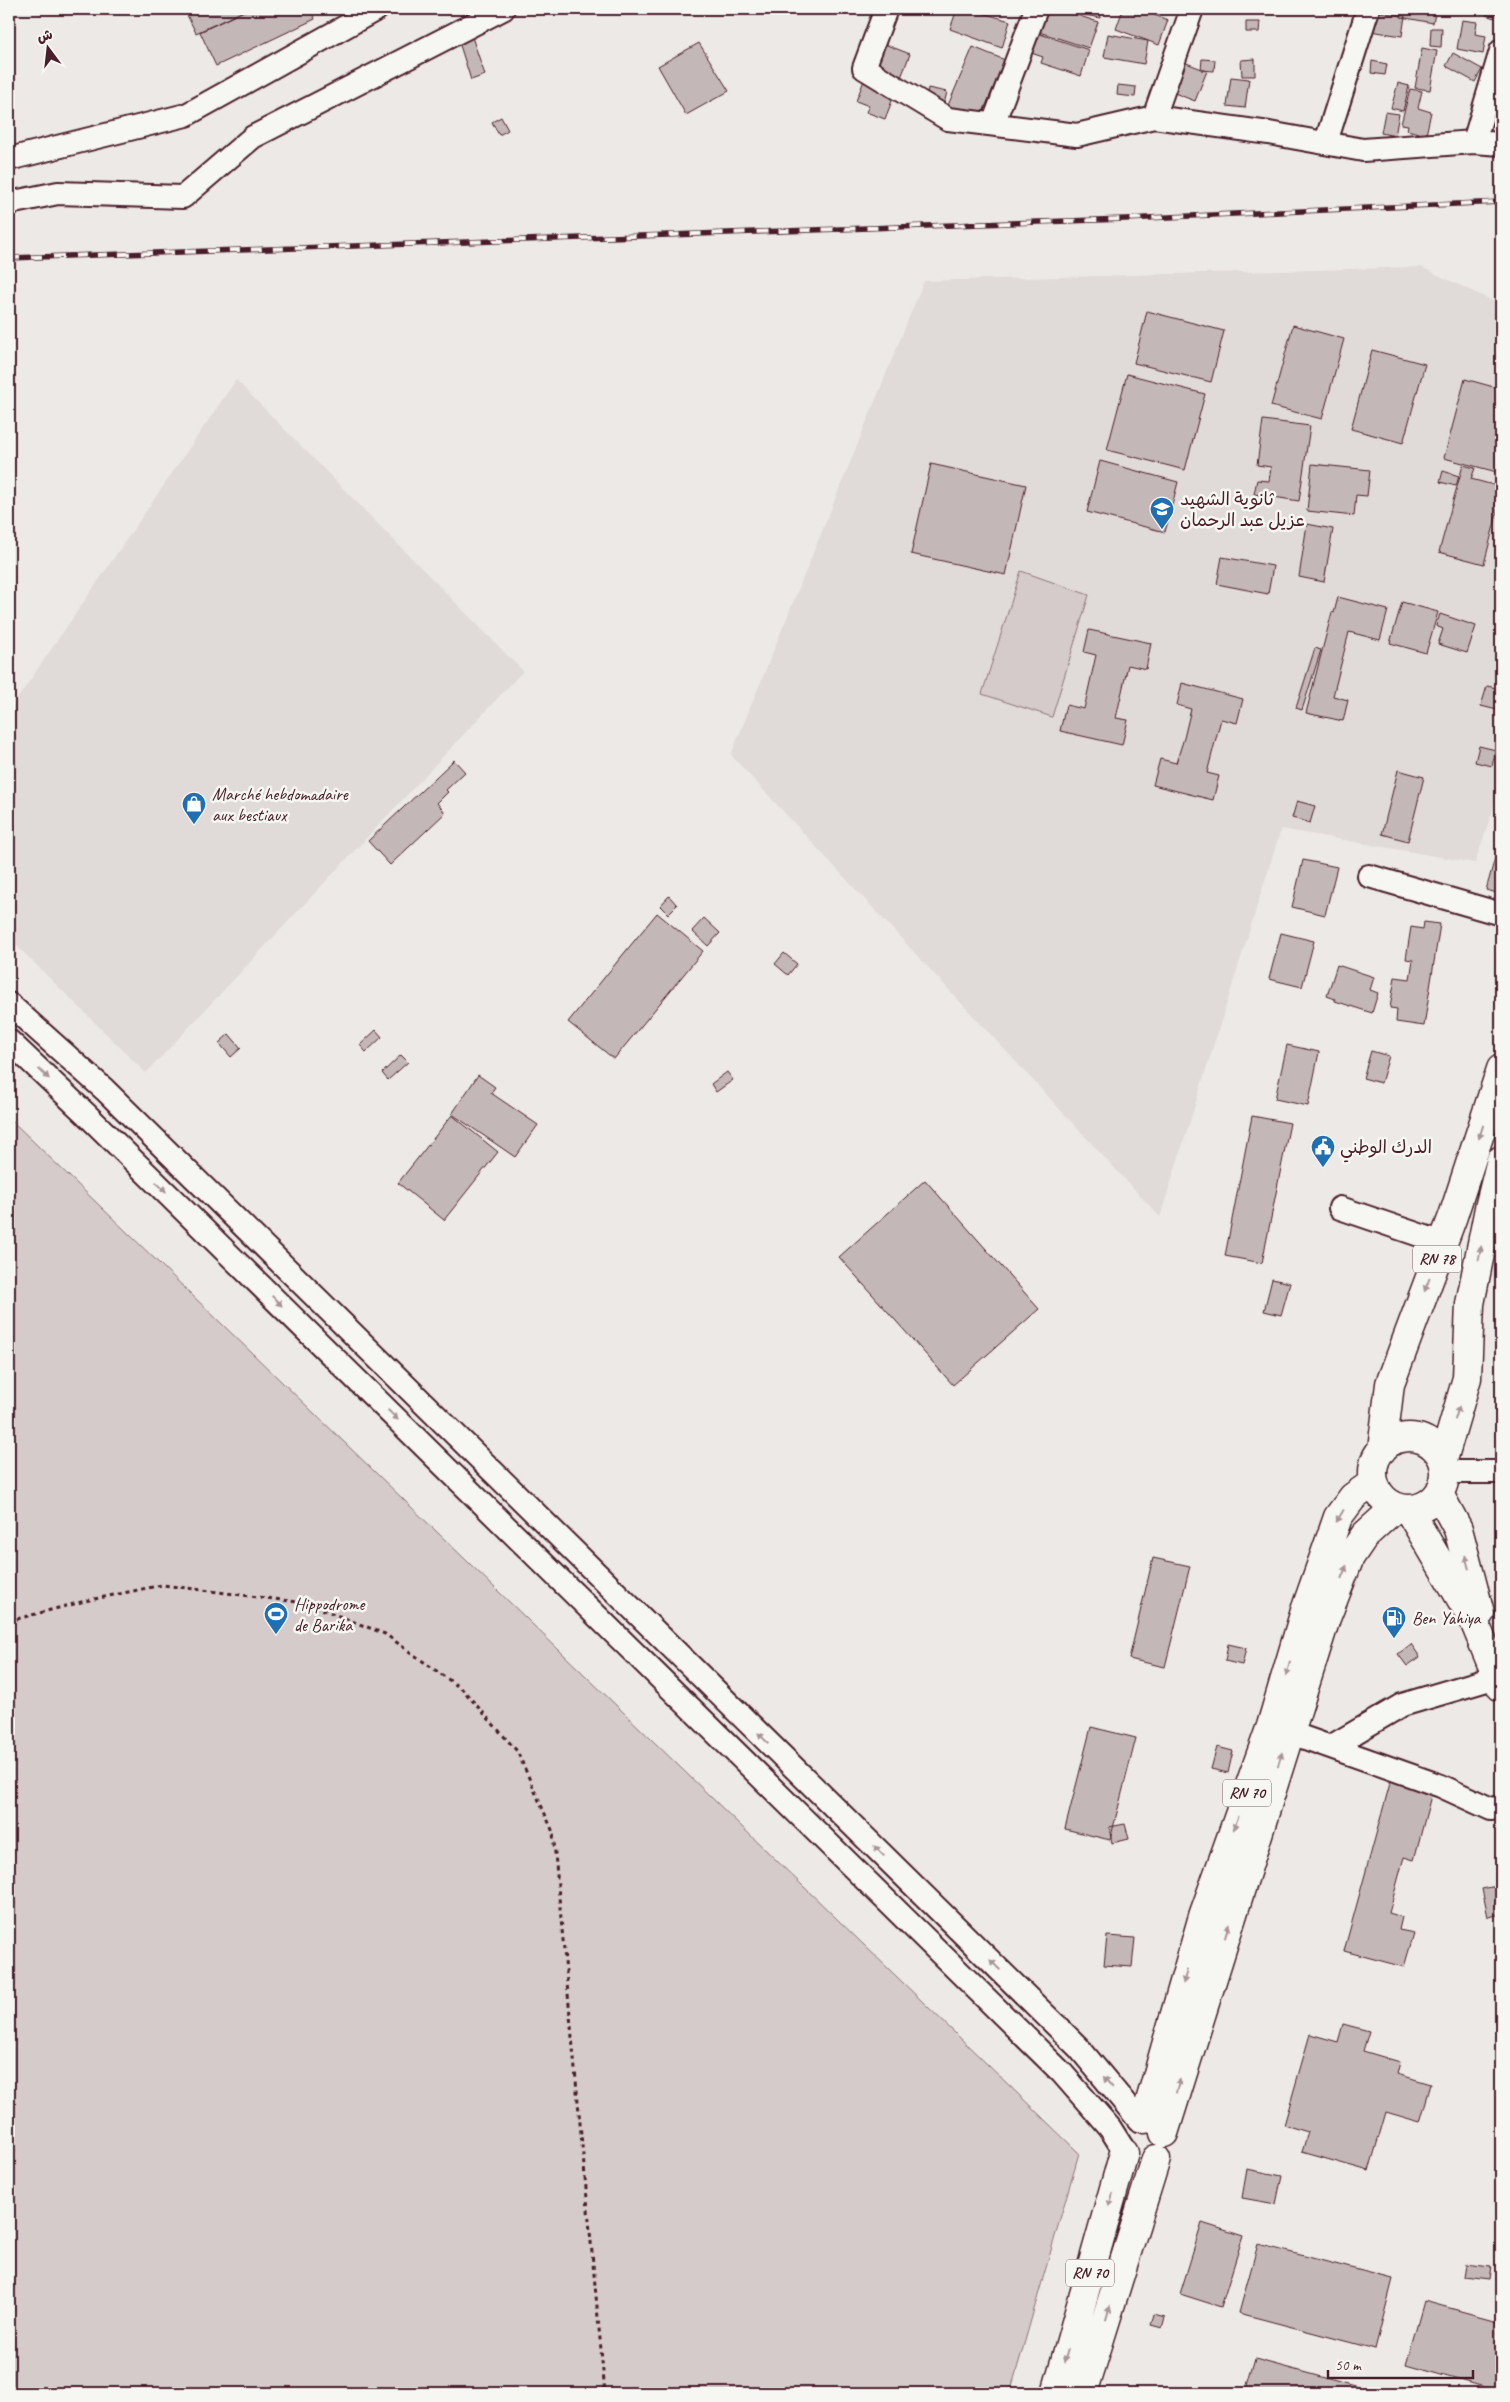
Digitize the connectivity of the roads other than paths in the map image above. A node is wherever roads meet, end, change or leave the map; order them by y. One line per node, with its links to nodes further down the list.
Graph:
1 (377, 9): 13 (street)
2 (503, 9): 14 (street)
3 (886, 9): 9 (street)
4 (1036, 9): 9 (street)
5 (1192, 9): 8 (street)
6 (1368, 9): 10 (street)
7 (1501, 51): 11 (street)
8 (1154, 117): 9 (street); 10 (street)
9 (993, 124)
10 (1326, 142): 11 (street)
11 (1474, 142): 12 (street)
12 (1501, 144)
13 (9, 159)
14 (9, 203)
15 (1369, 876): 16 (street)
16 (1501, 914)
17 (9, 1004): 32 (street, one-way to 17)
18 (9, 1041): 33 (street, one-way to 33)
19 (1501, 1069): 22 (main road, RN 78, one-way to 22)
20 (1501, 1160): 25 (main road, RN 78, one-way to 20)
21 (1340, 1208): 22 (street)
22 (1443, 1243): 23 (main road, RN 78, one-way to 23)
23 (1382, 1450): 25 (main road); 26 (main road)
24 (1501, 1472): 25 (street)
25 (1442, 1475): 27 (main road); 28 (main road, one-way to 25)
26 (1374, 1482): 27 (main road); 29 (main road, RN 70, one-way to 29)
27 (1402, 1508): 28 (main road); 29 (main road, RN 70, one-way to 27)
28 (1499, 1682): 30 (street)
29 (1280, 1728): 30 (street); 32 (main road, RN 70)
30 (1332, 1746): 31 (street)
31 (1501, 1807)
32 (1149, 2124): 33 (main road, RN 70); 34 (main road, RN 70)
33 (1123, 2150): 34 (main road); 35 (main road, RN 70, one-way to 35)
34 (1156, 2159): 36 (main road, RN 70, one-way to 34)
35 (1056, 2393)
36 (1084, 2393)

